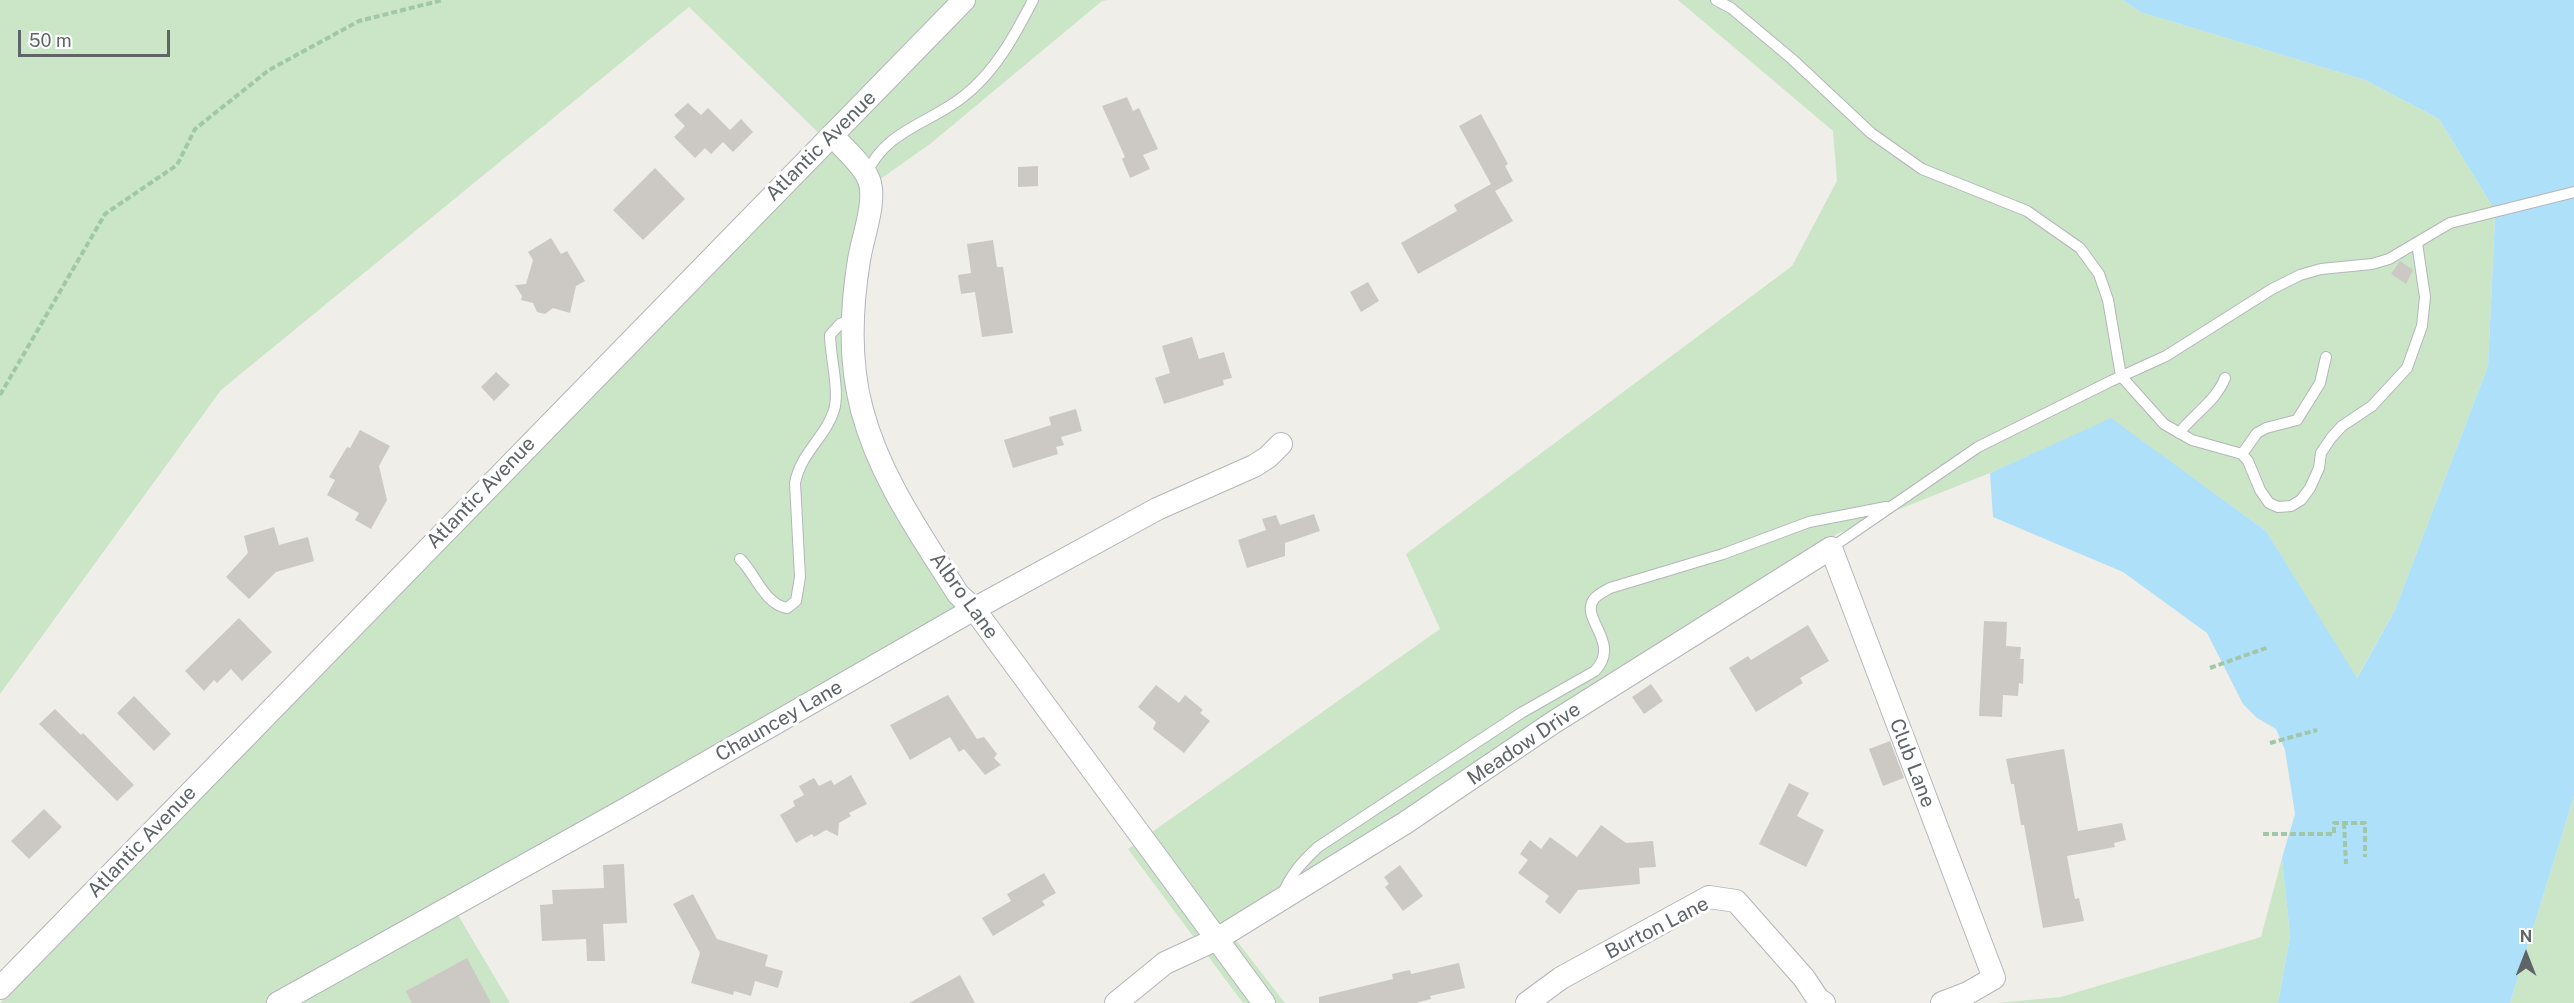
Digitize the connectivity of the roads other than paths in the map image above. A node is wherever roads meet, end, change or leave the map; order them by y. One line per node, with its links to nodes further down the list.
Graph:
1 (964, 0): 4 (street, Atlantic Avenue)
2 (1033, 0): 5 (lane)
3 (1716, 0): 10 (lane)
4 (831, 135): 5 (street); 21 (street, Atlantic Avenue)
5 (866, 175): 8 (street, Albro Lane)
6 (2574, 192): 7 (lane)
7 (2417, 243): 10 (lane); 14 (lane)
8 (853, 319): 17 (lane); 18 (street, Albro Lane)
9 (2326, 357): 14 (lane)
10 (2121, 376): 12 (lane); 15 (lane)
11 (2225, 378): 12 (lane)
12 (2179, 433): 14 (lane)
13 (1281, 444): 18 (street, Chauncey Lane)
14 (2242, 454)
15 (1892, 506): 16 (lane); 19 (lane)
16 (1831, 548): 19 (street, Meadow Drive); 27 (street, Club Lane)
17 (740, 559)
18 (974, 609): 20 (street, Albro Lane); 22 (street, Chauncey Lane)
19 (1281, 899): 20 (street, Meadow Drive)
20 (1217, 939): 23 (street, Meadow Drive); 24 (street, Albro Lane)
21 (0, 988)
22 (278, 1003)
23 (1116, 1003)
24 (1264, 1003)
25 (1527, 1003): 26 (street, Burton Lane)
26 (1824, 1003)
27 (1942, 1003)

